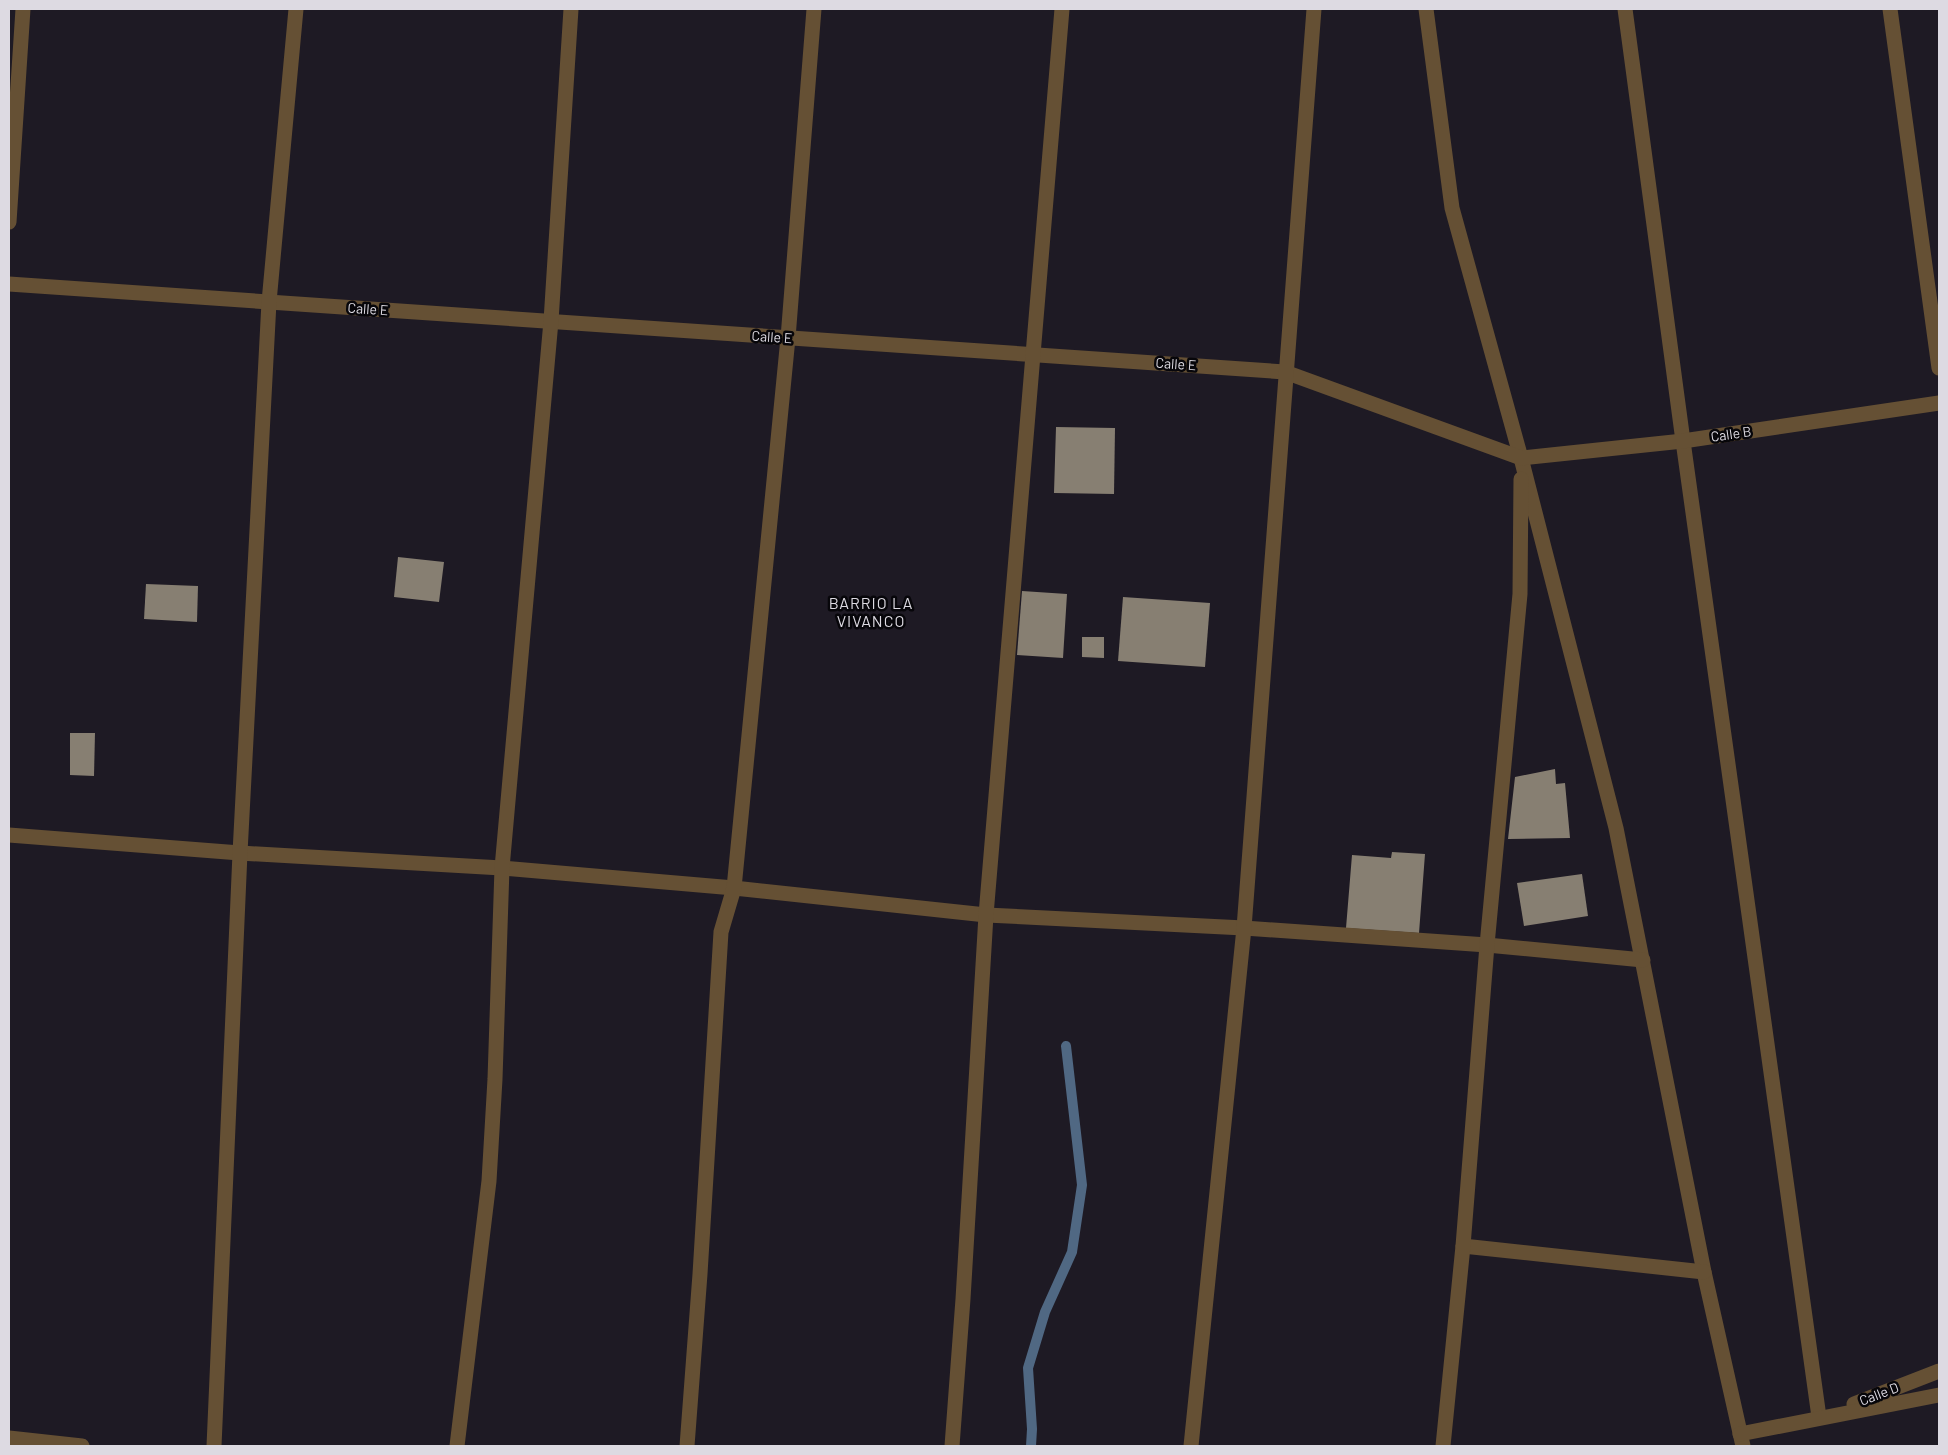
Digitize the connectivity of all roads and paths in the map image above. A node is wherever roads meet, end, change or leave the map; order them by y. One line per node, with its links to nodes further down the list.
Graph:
1 (23, 9): 10 (street)
2 (296, 9): 12 (street)
3 (571, 9): 13 (street)
4 (814, 9): 14 (street)
5 (1062, 9): 15 (street)
6 (1314, 9): 17 (street)
7 (1426, 9): 20 (street)
8 (1626, 9): 19 (street)
9 (1890, 9): 16 (street)
10 (9, 222)
11 (9, 284): 12 (street, Calle E)
12 (269, 302): 13 (street, Calle E); 22 (street)
13 (551, 322): 14 (street, Calle E); 23 (street)
14 (788, 338): 15 (street, Calle E); 24 (street)
15 (1034, 354): 17 (street, Calle E); 25 (street)
16 (1939, 368)
17 (1285, 372): 20 (street, Calle E); 26 (street)
18 (1939, 403): 19 (street, Calle B)
19 (1683, 441): 20 (street, Calle B); 33 (street)
20 (1521, 458): 27 (street); 28 (street)
21 (9, 835): 22 (street)
22 (240, 853): 23 (street); 37 (street)
23 (502, 868): 24 (street); 38 (street)
24 (734, 888): 25 (street); 39 (street)
25 (986, 915): 26 (street); 40 (street)
26 (1244, 928): 27 (street); 41 (street)
27 (1487, 945): 28 (street); 29 (street)
28 (1643, 960): 30 (street)
29 (1463, 1246): 30 (street); 42 (street)
30 (1704, 1272): 35 (street)
31 (1939, 1371): 33 (street, Calle D)
32 (1939, 1395): 33 (street, Calle D)
33 (1819, 1417): 35 (street, Calle D)
34 (9, 1438): 36 (street)
35 (1742, 1440)
36 (82, 1446)
37 (214, 1446)
38 (457, 1446)
39 (688, 1446)
40 (952, 1446)
41 (1191, 1446)
42 (1443, 1446)

